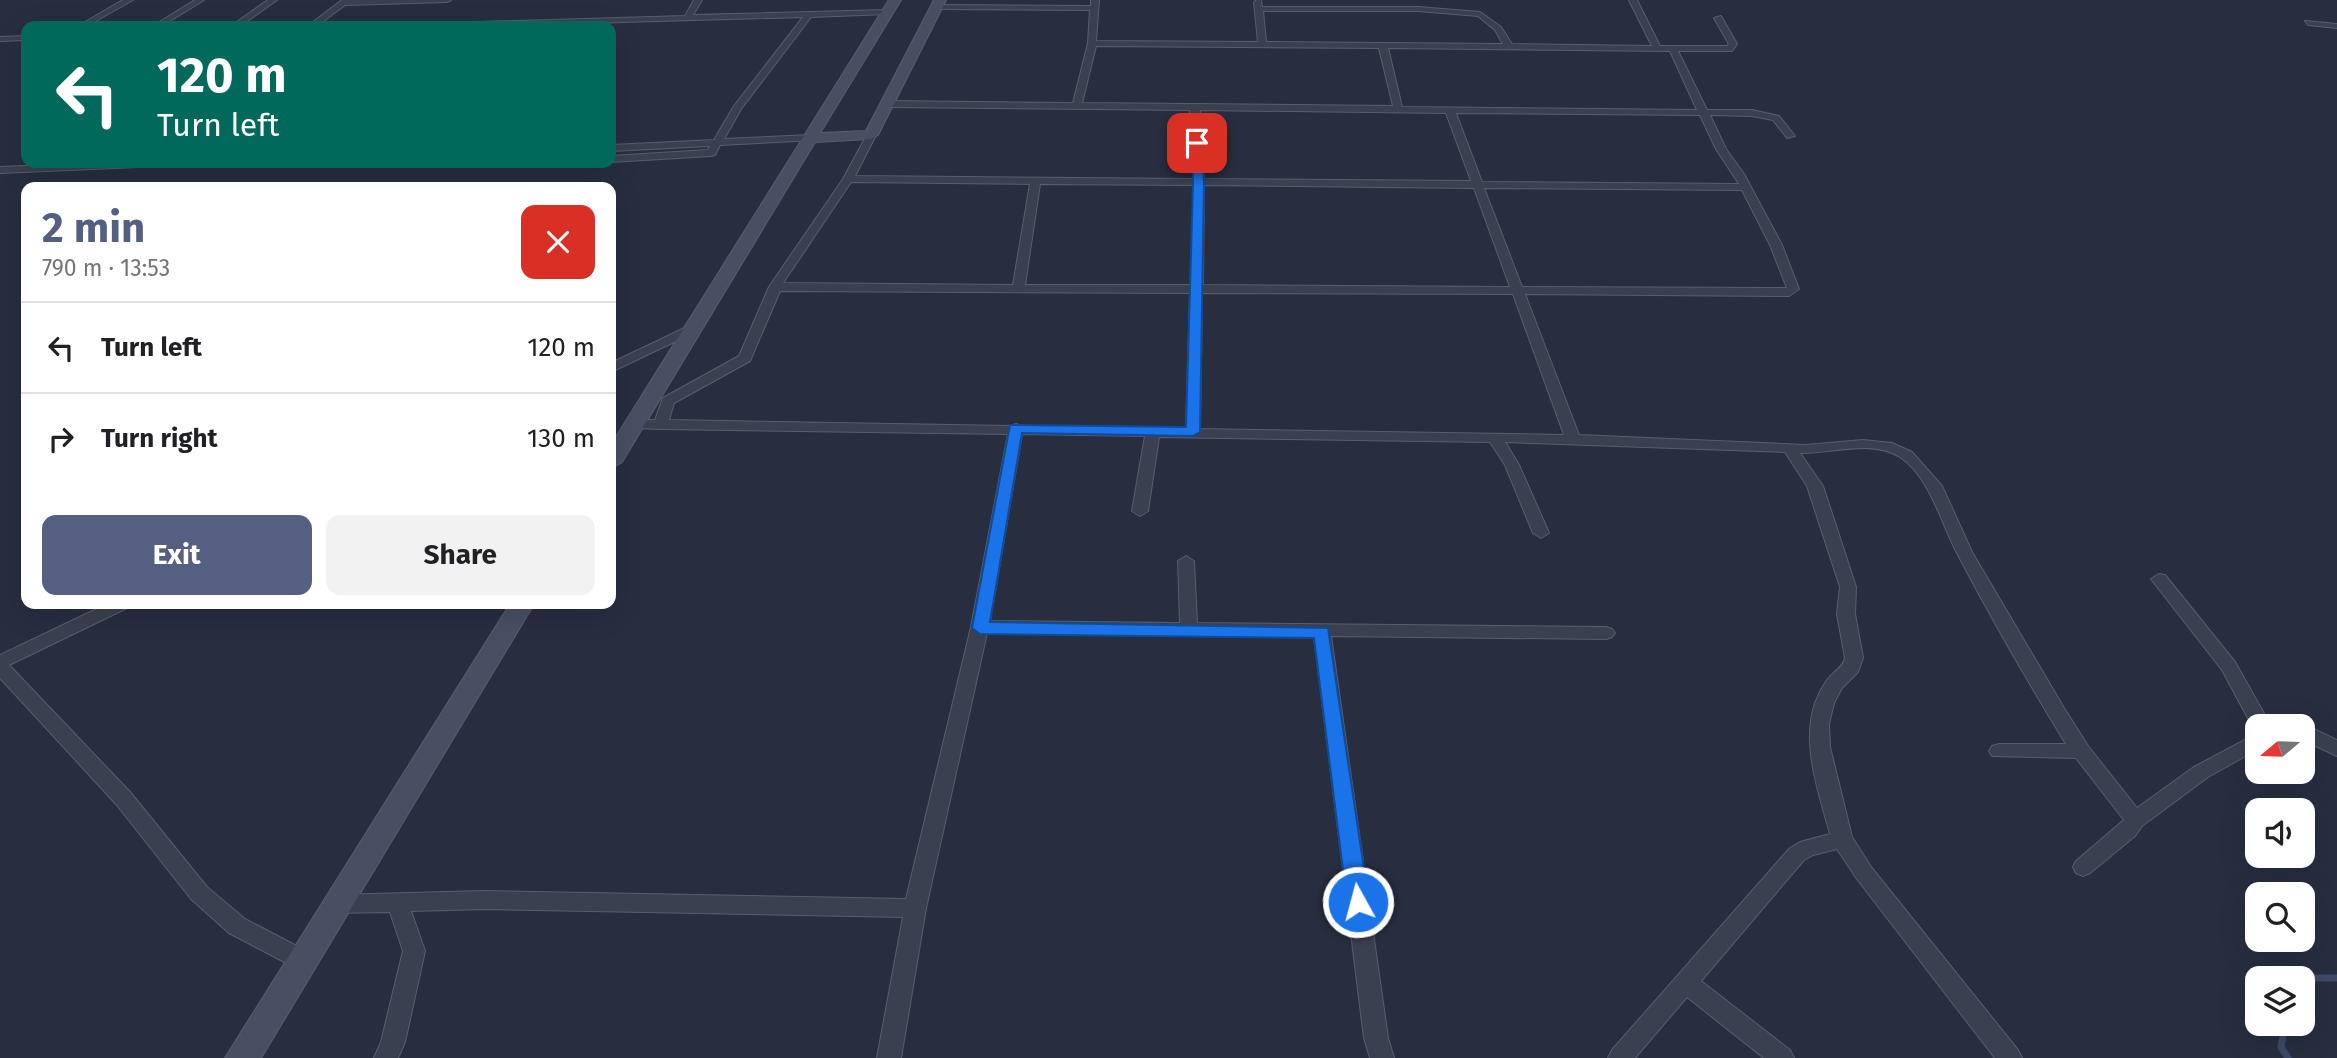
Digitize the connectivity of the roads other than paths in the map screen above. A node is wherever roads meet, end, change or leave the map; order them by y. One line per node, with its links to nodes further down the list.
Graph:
1 (129, 0): 17 (street)
2 (200, 0): 18 (street)
3 (273, 0): 19 (street)
4 (447, 0): 8 (street)
5 (698, 0): 15 (street)
6 (1413, 0): 13 (street)
7 (1633, 0): 30 (street)
8 (345, 1): 20 (street)
9 (938, 3): 10 (street); 32 (main road)
10 (1094, 4): 26 (street)
11 (1258, 5): 13 (street); 27 (street)
12 (891, 6): 14 (street); 40 (main road)
13 (1418, 9): 29 (street)
14 (804, 12): 15 (street); 41 (street)
15 (687, 18): 21 (street)
16 (1718, 18): 31 (street)
17 (91, 21)
18 (165, 21)
19 (242, 21)
20 (319, 21)
21 (602, 21)
22 (2308, 23): 23 (street)
23 (2337, 26)
24 (21, 38): 25 (street)
25 (0, 39)
26 (1093, 43): 27 (street); 33 (street)
27 (1262, 45): 28 (street)
28 (1383, 46): 29 (street); 35 (street)
29 (1509, 47): 30 (street)
30 (1657, 48): 31 (street)
31 (1673, 49): 37 (street)
32 (887, 104): 33 (street); 38 (main road)
33 (1077, 106): 34 (street)
34 (1195, 109): 35 (street); 48 (street)
35 (1398, 110): 36 (street)
36 (1450, 110): 37 (street); 49 (street)
37 (1703, 112): 39 (street); 50 (street)
38 (871, 135): 40 (main road); 46 (street)
39 (1790, 136)
40 (811, 138): 41 (street); 55 (main road)
41 (717, 142): 42 (street); 43 (street)
42 (616, 148)
43 (616, 159)
44 (43, 168): 45 (street)
45 (0, 170)
46 (848, 179): 47 (street); 52 (street)
47 (1034, 183): 48 (street); 51 (street)
48 (1199, 184): 49 (street); 53 (street)
49 (1477, 187): 50 (street); 54 (street)
50 (1745, 187): 54 (street)
51 (1019, 286): 52 (street); 53 (street)
52 (775, 287): 58 (street)
53 (1196, 288): 54 (street); 61 (street)
54 (1517, 291): 63 (street)
55 (691, 329): 56 (street); 57 (main road)
56 (616, 366)
57 (634, 424): 58 (street); 65 (main road)
58 (660, 425): 59 (street)
59 (1016, 428): 60 (street); 72 (street)
60 (1153, 431): 61 (street); 66 (street)
61 (1193, 432): 62 (street)
62 (1494, 437): 63 (street); 67 (street)
63 (1573, 439): 64 (street)
64 (1789, 447): 82 (street); 84 (street)
65 (616, 453)
66 (1140, 511)
67 (1541, 533)
68 (1186, 561): 73 (street)
69 (2159, 579): 77 (street)
70 (111, 609): 76 (street)
71 (519, 609): 87 (main road)
72 (980, 628): 73 (street); 88 (street)
73 (1189, 630): 74 (street)
74 (1322, 632): 75 (street); 94 (street)
75 (1606, 633)
76 (0, 664): 89 (street)
77 (2255, 714)
78 (2315, 737): 80 (street)
79 (2245, 747): 83 (street)
80 (2337, 749)
81 (1999, 751): 82 (street)
82 (2081, 751): 83 (street)
83 (2135, 820): 85 (street)
84 (1842, 839): 90 (street); 97 (street)
85 (2083, 867)
86 (398, 903): 87 (street); 88 (street); 92 (street)
87 (334, 904): 89 (main road)
88 (915, 908): 93 (street)
89 (302, 960): 91 (main road)
90 (1685, 982): 95 (street); 96 (street)
91 (242, 1058)
92 (386, 1058)
93 (890, 1058)
94 (1382, 1058)
95 (1619, 1058)
96 (1782, 1058)
97 (2010, 1058)

